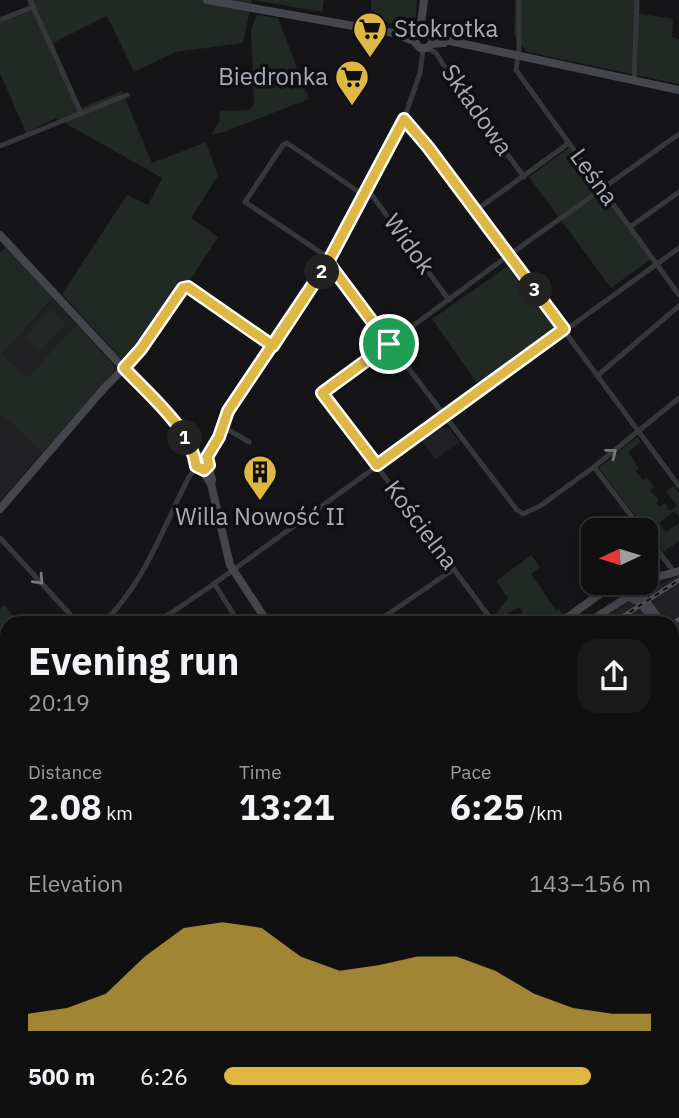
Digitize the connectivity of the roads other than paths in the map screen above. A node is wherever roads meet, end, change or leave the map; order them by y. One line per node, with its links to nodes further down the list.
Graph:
1 (30, 0): 7 (street)
2 (207, 0): 6 (street)
3 (424, 0): 9 (street)
4 (519, 0): 10 (street)
5 (637, 0): 11 (street)
6 (255, 4): 9 (street)
7 (33, 7): 8 (street); 14 (street)
8 (0, 20)
9 (424, 40): 10 (street); 15 (street); 19 (street, Składowa)
10 (518, 57): 11 (street); 17 (street, Leśna)
11 (634, 80): 12 (street)
12 (679, 90)
13 (127, 95): 14 (street)
14 (81, 113): 18 (street)
15 (404, 119): 22 (street); 23 (street)
16 (679, 134): 20 (street)
17 (569, 143): 19 (street); 20 (street, Leśna)
18 (0, 146)
19 (524, 177): 23 (street)
20 (601, 189): 24 (street, Leśna); 27 (street)
21 (679, 192): 24 (street)
22 (367, 193): 28 (street); 28 (street, Widok); 31 (street, Widok)
23 (475, 211): 27 (street)
24 (630, 227): 29 (street, Leśna)
25 (0, 234): 36 (street)
26 (679, 248): 29 (street)
27 (509, 255): 31 (street); 33 (street)
28 (328, 262): 34 (street); 35 (street)
29 (657, 264): 30 (street, Leśna); 33 (street)
30 (679, 295)
31 (449, 300): 34 (street)
32 (679, 306): 37 (street)
33 (564, 329): 37 (street); 39 (street)
34 (389, 344): 39 (street); 44 (street, Kościelna)
35 (273, 346): 36 (street); 40 (street)
36 (124, 368): 43 (street); 48 (street)
37 (597, 376): 41 (street)
38 (679, 398): 41 (street)
39 (445, 416): 44 (street); 45 (street)
40 (222, 426): 42 (street); 43 (street)
41 (638, 432): 45 (street, one-way to 41); 46 (street)
42 (249, 442)
43 (202, 462): 52 (street); 60 (street)
44 (377, 465): 52 (street); 53 (street, Kościelna)
45 (594, 467): 49 (street)
46 (677, 478): 47 (street)
47 (679, 486)
48 (0, 509)
49 (633, 518)
50 (0, 538): 59 (street, one-way to 59)
51 (658, 549): 54 (street)
52 (232, 569): 56 (street); 63 (street)
53 (454, 569): 64 (street); 65 (street, Kościelna)
54 (677, 572): 55 (street)
55 (658, 577)
56 (214, 583): 61 (street); 62 (street)
57 (598, 595): 66 (street)
58 (629, 597): 67 (street); 68 (street); 69 (street)
59 (72, 616)
60 (110, 616)
61 (165, 616)
62 (235, 616)
63 (263, 616)
64 (385, 616)
65 (489, 616)
66 (570, 616)
67 (598, 616)
68 (649, 616)
69 (657, 616)

